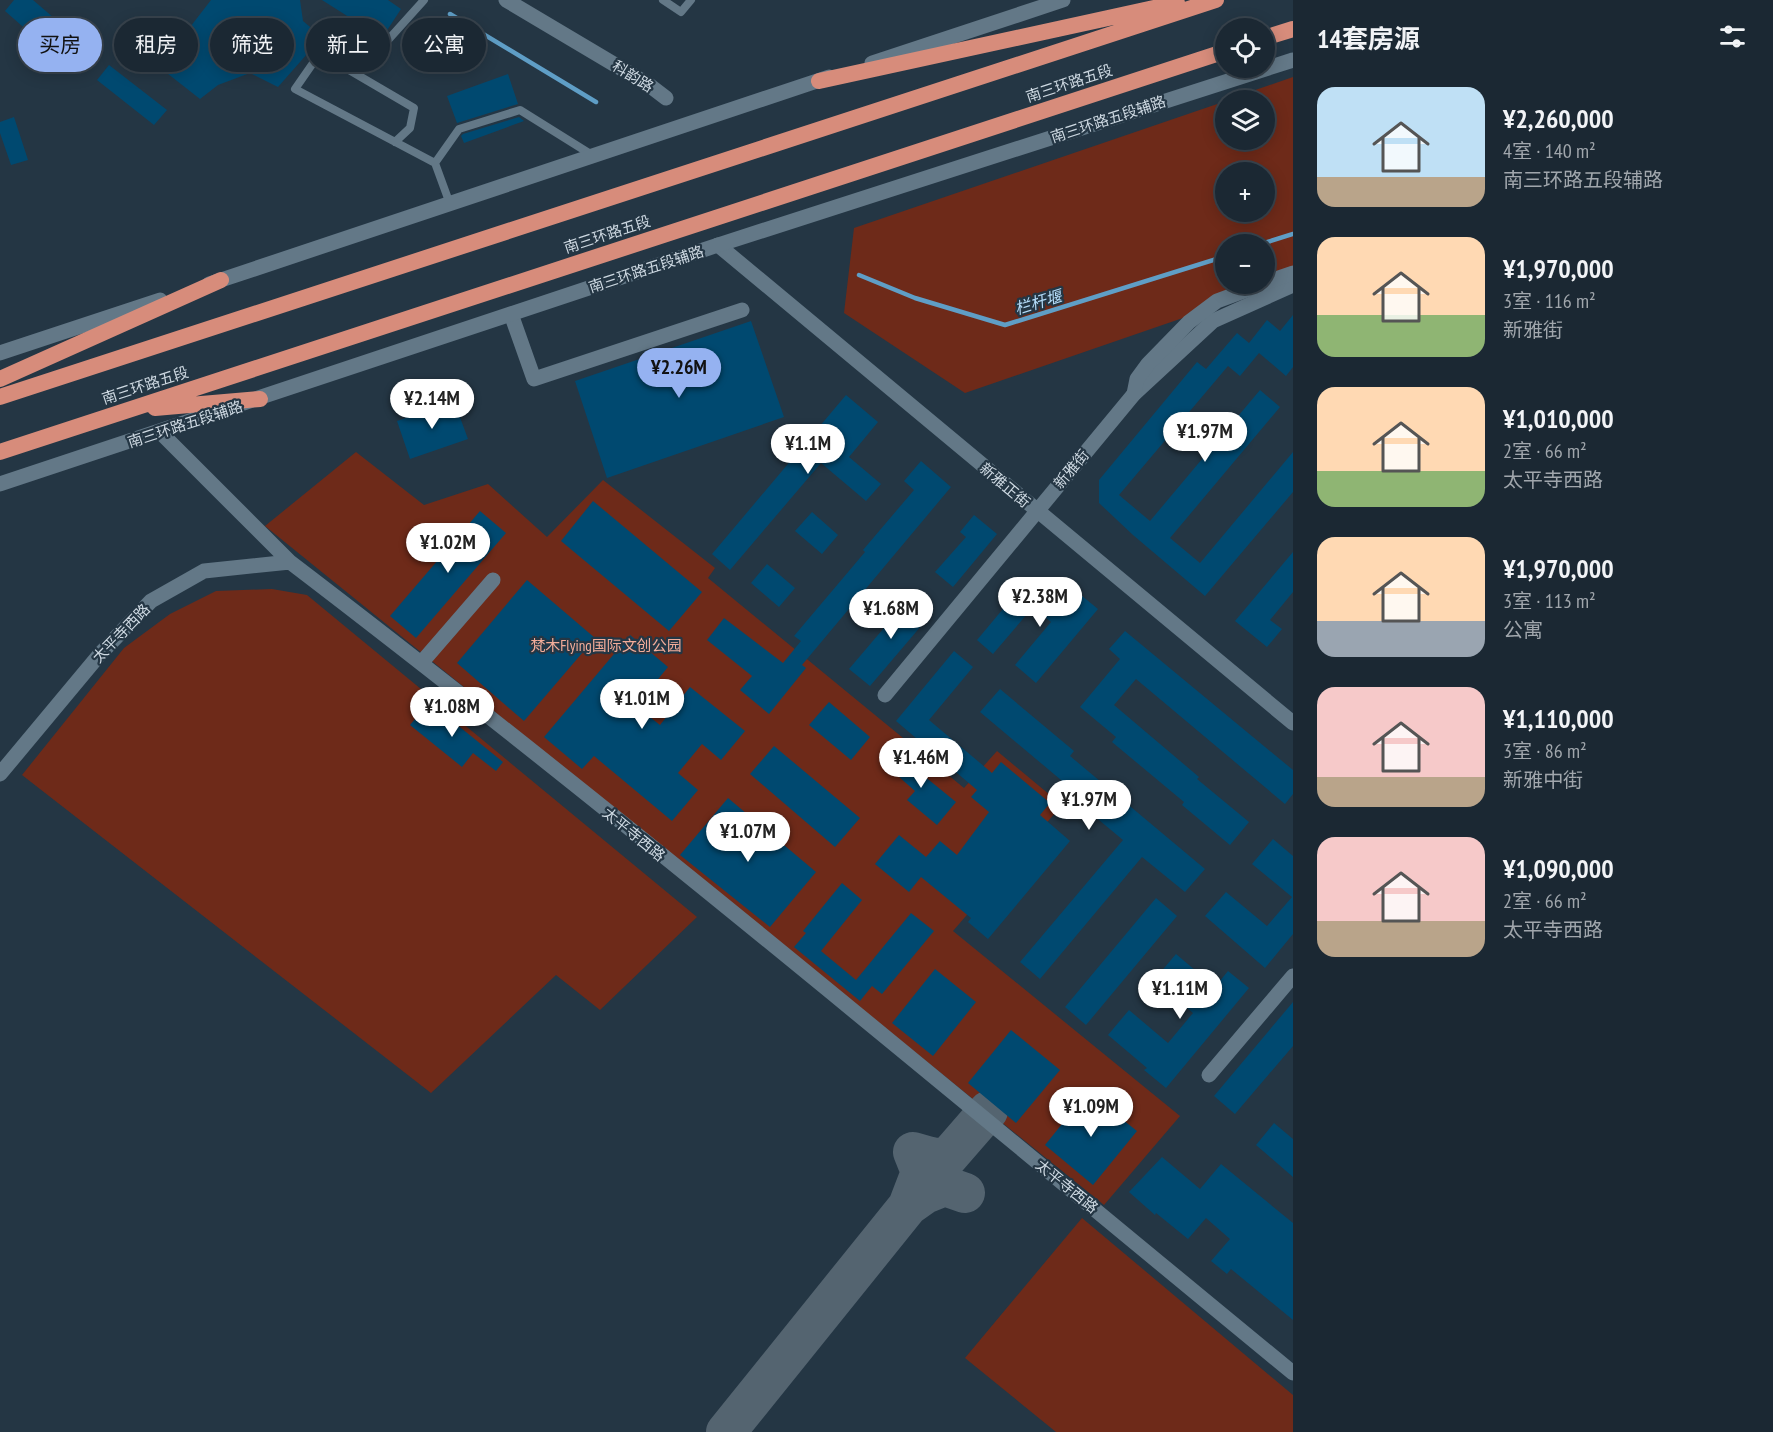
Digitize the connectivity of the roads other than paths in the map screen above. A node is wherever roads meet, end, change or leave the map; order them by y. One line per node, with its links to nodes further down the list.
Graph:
1 (424, 0): 10 (lane)
2 (506, 0): 16 (street, 科韵路)
3 (663, 0): 4 (lane)
4 (691, 0)
5 (1063, 0): 15 (street)
6 (1190, 0): 15 (highway)
7 (1216, 0): 32 (highway)
8 (1293, 28): 9 (highway)
9 (1275, 34)
10 (390, 38)
11 (1215, 55): 34 (highway, 南三环路五段)
12 (1293, 60): 21 (street, 南三环路五段辅路)
13 (306, 72): 17 (lane)
14 (354, 72): 17 (lane)
15 (819, 81): 18 (street)
16 (666, 98)
17 (395, 142): 19 (lane)
18 (593, 156): 19 (lane); 20 (street)
19 (435, 163): 20 (lane)
20 (450, 204): 24 (street)
21 (718, 245): 28 (street, 南三环路五段辅路); 38 (street, 新雅正街)
22 (1293, 273): 23 (street)
23 (1275, 279)
24 (222, 280): 29 (street); 30 (highway)
25 (1293, 285): 31 (street, 新雅街)
26 (1235, 294): 31 (street)
27 (742, 310): 28 (street)
28 (511, 314): 33 (street, 南三环路五段辅路)
29 (0, 353)
30 (0, 379)
31 (1134, 394): 38 (street, 新雅街)
32 (0, 397)
33 (260, 399): 34 (highway); 35 (street, 南三环路五段辅路)
34 (127, 410): 36 (highway, 南三环路五段)
35 (160, 432): 37 (street, 南三环路五段辅路); 39 (street)
36 (0, 452)
37 (0, 484)
38 (1036, 511): 42 (street, 新雅街); 43 (street, 新雅正街)
39 (290, 562): 41 (street, 太平寺西路); 44 (street, 太平寺西路)
40 (493, 580): 41 (street)
41 (422, 662): 47 (street, 太平寺西路)
42 (885, 695)
43 (1293, 723)
44 (0, 774)
45 (1293, 976): 46 (street)
46 (1209, 1075)
47 (1293, 1373)

